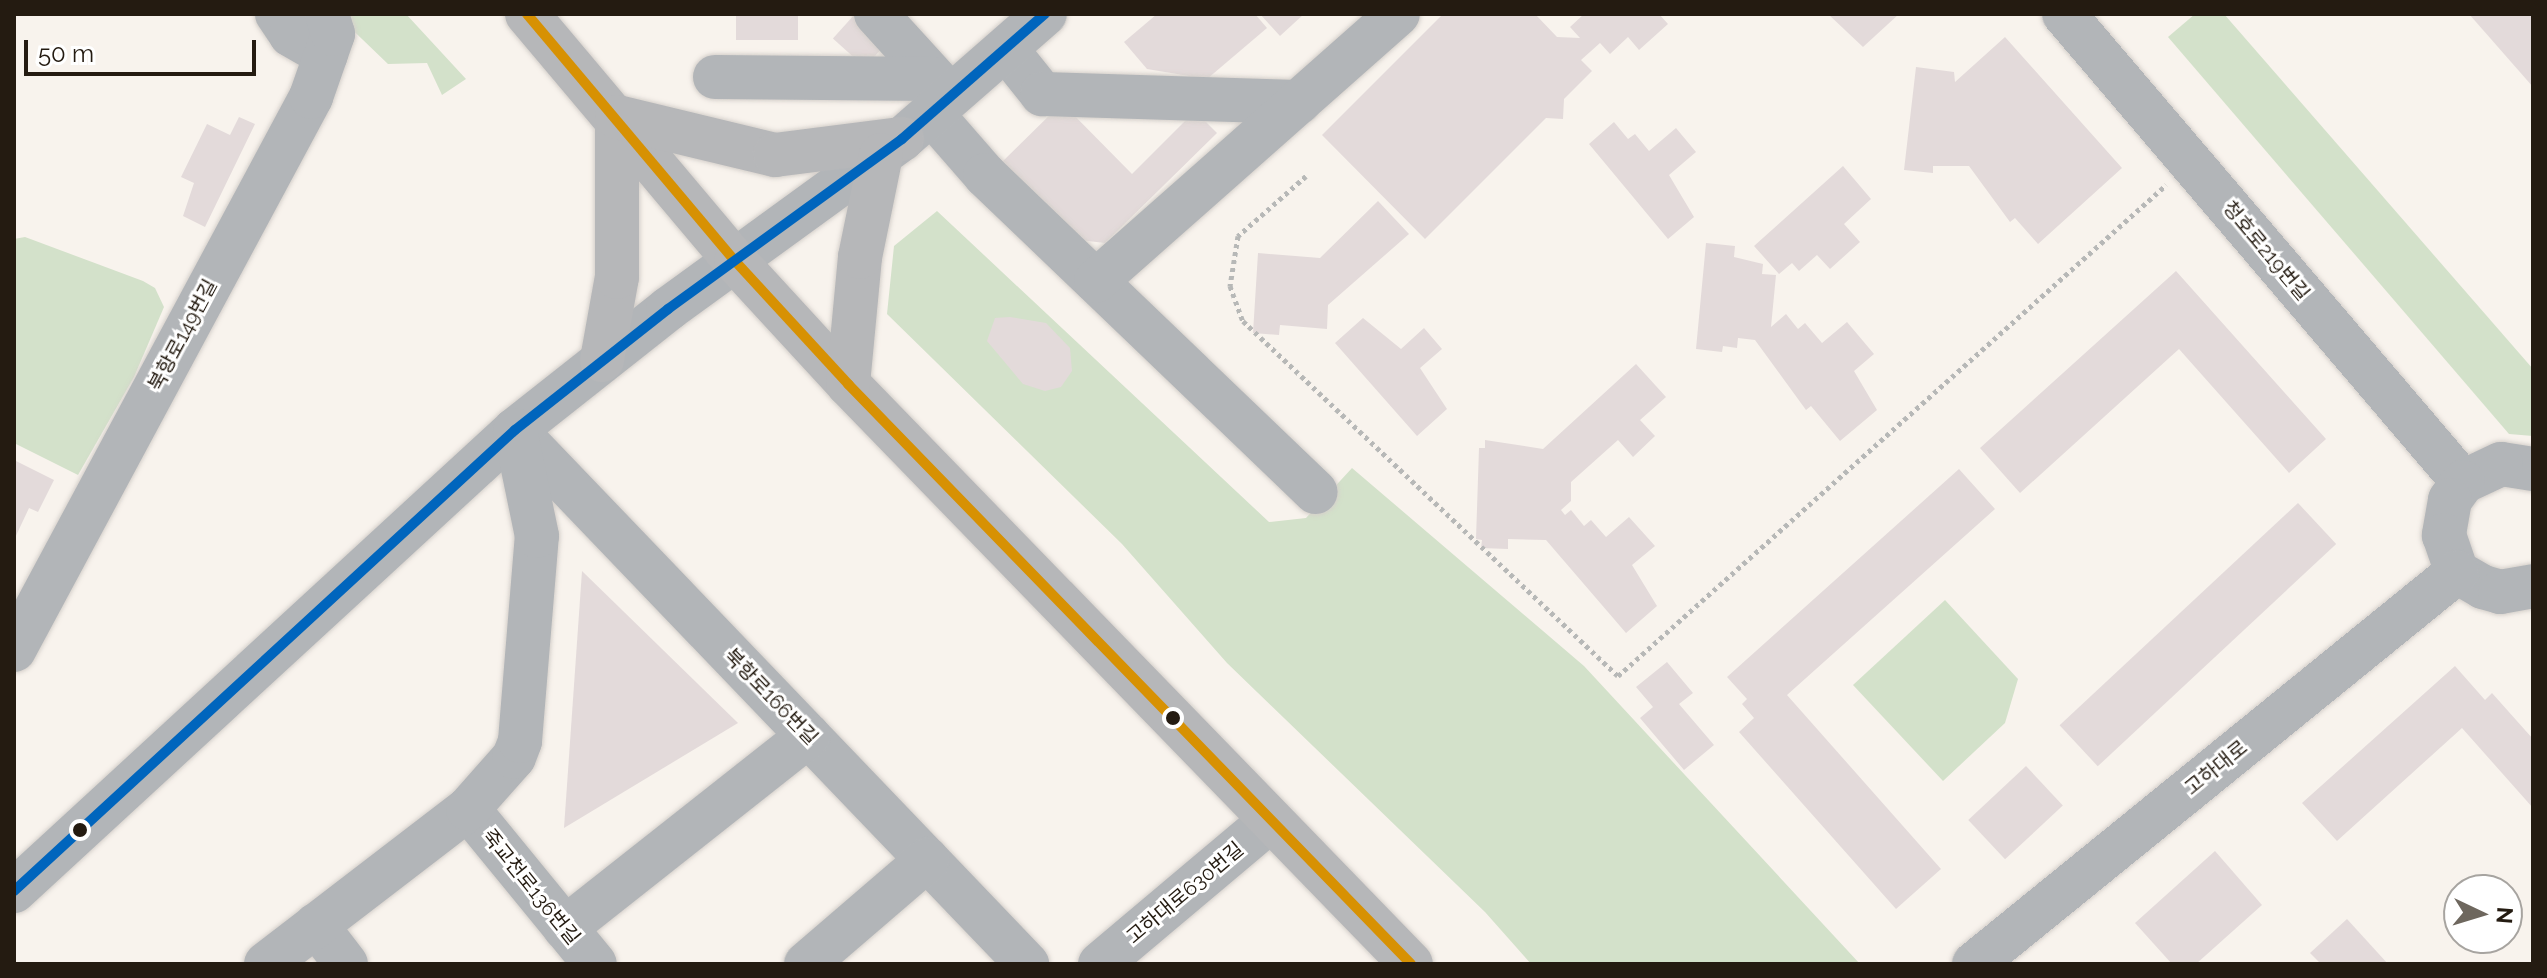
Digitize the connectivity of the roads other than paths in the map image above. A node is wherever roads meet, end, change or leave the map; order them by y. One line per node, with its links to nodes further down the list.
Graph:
1 (277, 14): 7 (street)
2 (527, 14): 12 (main road)
3 (876, 14): 11 (street)
4 (1045, 14): 8 (street)
5 (1398, 14): 10 (street)
6 (2070, 16): 19 (street, 청호로219번길)
7 (327, 38): 23 (street, 북항로149번길)
8 (1006, 49): 10 (street); 11 (street)
9 (715, 77): 11 (street)
10 (1299, 102): 14 (street)
11 (920, 116): 12 (main road); 13 (street); 14 (street); 16 (main road)
12 (617, 117): 13 (main road); 15 (main road)
13 (736, 262): 15 (street); 16 (main road)
14 (1096, 281): 20 (street)
15 (602, 360): 17 (street)
16 (848, 384): 26 (main road)
17 (515, 430): 24 (street, 북항로166번길); 25 (street); 28 (street)
18 (2533, 469): 19 (street)
19 (2463, 482): 21 (street)
20 (1316, 492)
21 (2457, 572): 22 (street); 38 (street, 고하대로)
22 (2533, 586)
23 (14, 650)
24 (808, 736): 27 (street, 북항로166번길); 30 (street)
25 (468, 809): 29 (street); 30 (street, 죽교천로136번길)
26 (1270, 821): 36 (street, 고하대로630번길); 37 (main road)
27 (927, 860): 34 (street); 35 (street, 북항로166번길)
28 (14, 891)
29 (316, 925): 31 (street); 32 (street)
30 (565, 928): 33 (street, 죽교천로136번길)
31 (266, 964)
32 (346, 964)
33 (595, 964)
34 (806, 964)
35 (1027, 964)
36 (1100, 964)
37 (1411, 964)
38 (1974, 964)

